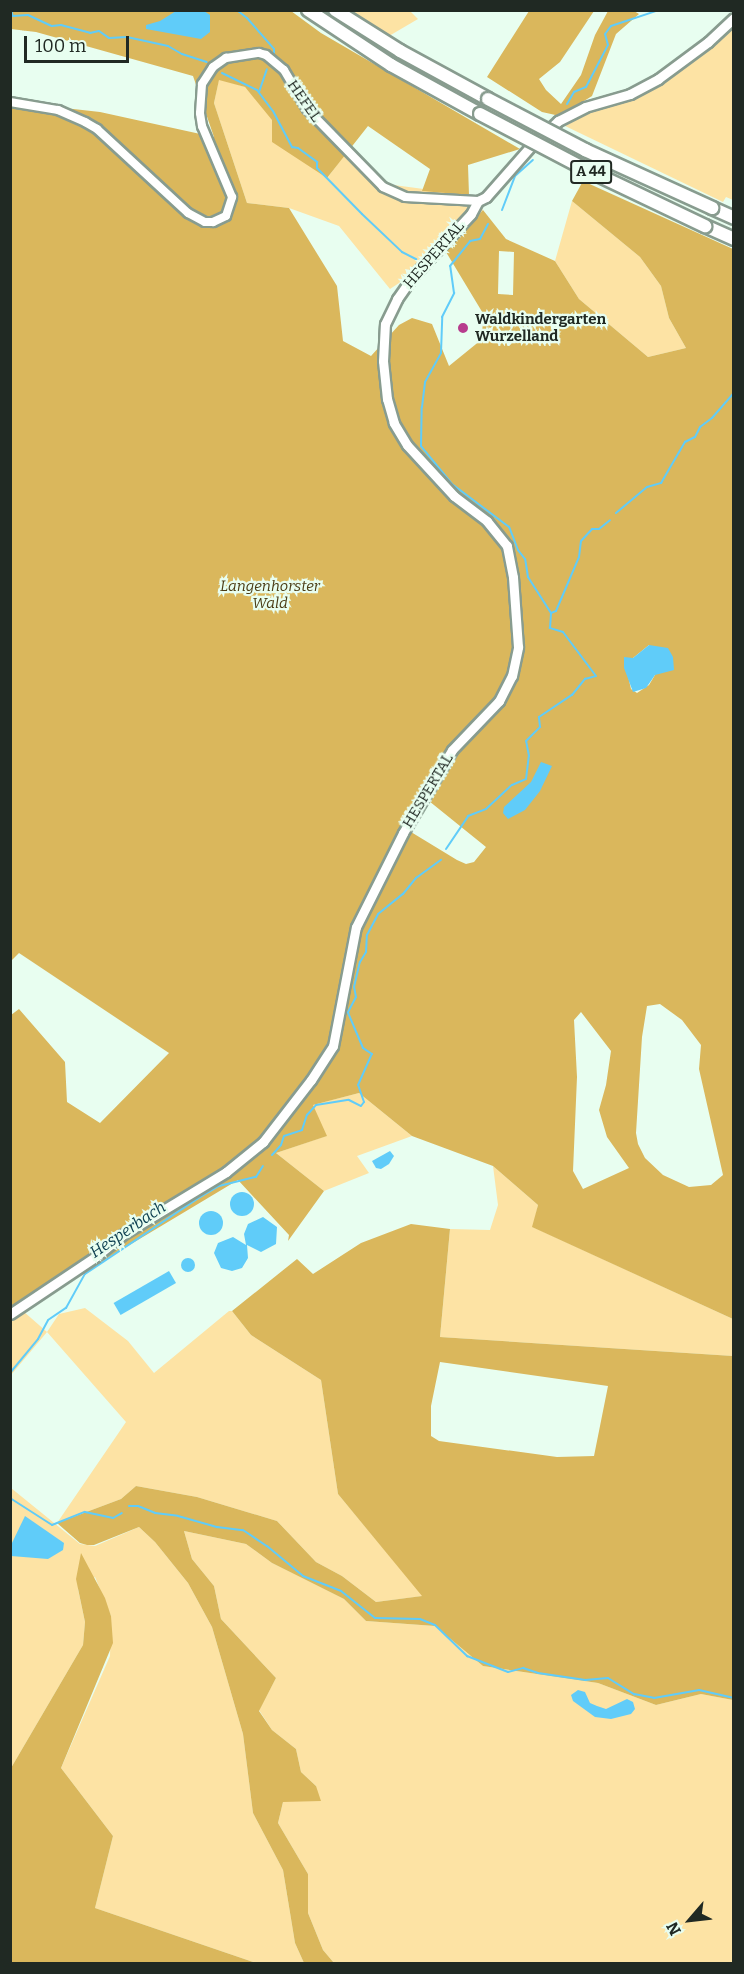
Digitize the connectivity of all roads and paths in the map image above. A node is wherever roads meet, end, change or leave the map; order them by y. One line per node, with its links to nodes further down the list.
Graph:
1 (308, 10): 7 (highway, A 44, bridge)
2 (335, 10): 6 (highway, A 44, bridge)
3 (734, 18): 5 (main road)
4 (10, 102): 5 (street, HEFEL)
5 (478, 201): 8 (main road, HESPERTAL)
6 (734, 218)
7 (734, 239)
8 (10, 1314)

